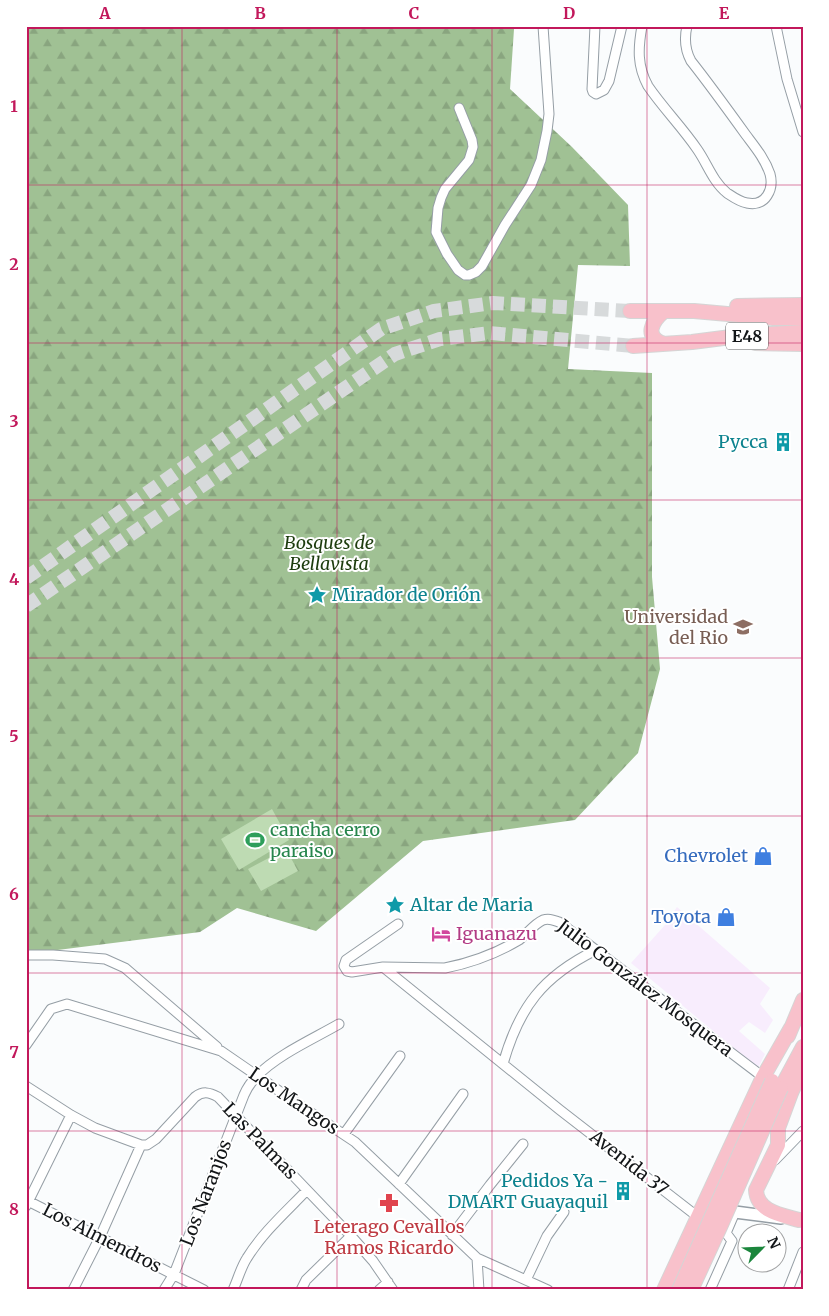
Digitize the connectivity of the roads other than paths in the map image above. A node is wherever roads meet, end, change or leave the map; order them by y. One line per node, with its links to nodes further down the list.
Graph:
1 (544, 26): 7 (street)
2 (595, 26): 3 (street)
3 (622, 26)
4 (642, 26): 5 (street)
5 (687, 26)
6 (776, 26): 8 (street)
7 (459, 108)
8 (803, 132)
9 (803, 305): 12 (main road)
10 (630, 311): 11 (main road, E48)
11 (664, 311): 12 (main road, E48); 16 (main road)
12 (694, 311): 13 (main road, E48)
13 (803, 318)
14 (803, 332): 15 (main road, E48)
15 (692, 342): 16 (main road, E48); 17 (main road)
16 (664, 344): 18 (main road, E48)
17 (803, 344)
18 (633, 346)
19 (398, 924): 22 (street)
20 (596, 950): 22 (street, Julio González Mosquera); 29 (street); 32 (street, Julio González Mosquera)
21 (26, 955): 27 (street)
22 (383, 967): 29 (street, Avenida 37)
23 (803, 1000): 32 (main road)
24 (339, 1024): 31 (street, Los Naranjos)
25 (26, 1045): 27 (street, Los Mangos)
26 (803, 1047): 32 (main road)
27 (221, 1051): 31 (street, Los Mangos)
28 (400, 1056): 38 (street)
29 (503, 1064): 49 (street, Avenida 37)
30 (803, 1066): 37 (main road)
31 (257, 1076): 36 (street, Los Naranjos); 38 (street, Los Mangos)
32 (772, 1082): 43 (main road); 60 (main road, bridge); 70 (main road, bridge)
33 (26, 1086): 35 (street)
34 (463, 1094): 44 (street)
35 (71, 1115): 41 (street); 46 (street)
36 (236, 1116): 41 (street, Las Palmas); 45 (street, Las Palmas); 57 (street, Los Naranjos)
37 (778, 1128): 42 (main road); 43 (main road)
38 (344, 1134): 44 (street, Los Mangos)
39 (801, 1136): 42 (street)
40 (523, 1144): 52 (street)
41 (141, 1145): 54 (street)
42 (766, 1169): 50 (main road)
43 (719, 1172): 49 (main road)
44 (399, 1184): 52 (street, Los Mangos)
45 (307, 1190): 53 (street, Las Palmas); 64 (street)
46 (27, 1202): 54 (street, Los Almendros)
47 (564, 1212): 58 (street)
48 (724, 1215): 49 (main road); 50 (main road); 51 (street); 51 (street); 69 (main road)
49 (698, 1217): 60 (main road)
50 (801, 1220)
51 (726, 1233): 71 (street)
52 (452, 1235): 56 (street, Los Mangos)
53 (351, 1236): 59 (street, Las Palmas); 65 (street)
54 (100, 1237): 57 (street, Los Almendros); 61 (street)
55 (803, 1252): 72 (street)
56 (477, 1258): 58 (street, Los Mangos); 67 (street)
57 (174, 1274): 62 (street, Los Naranjos); 63 (street, Los Almendros)
58 (526, 1280): 68 (street, Los Mangos)
59 (390, 1286): 66 (street)
60 (669, 1288)
61 (73, 1290)
62 (164, 1290)
63 (204, 1290)
64 (233, 1290)
65 (300, 1290)
66 (379, 1290)
67 (479, 1290)
68 (548, 1290)
69 (685, 1290)
70 (691, 1290)
71 (710, 1290)
72 (788, 1290)

